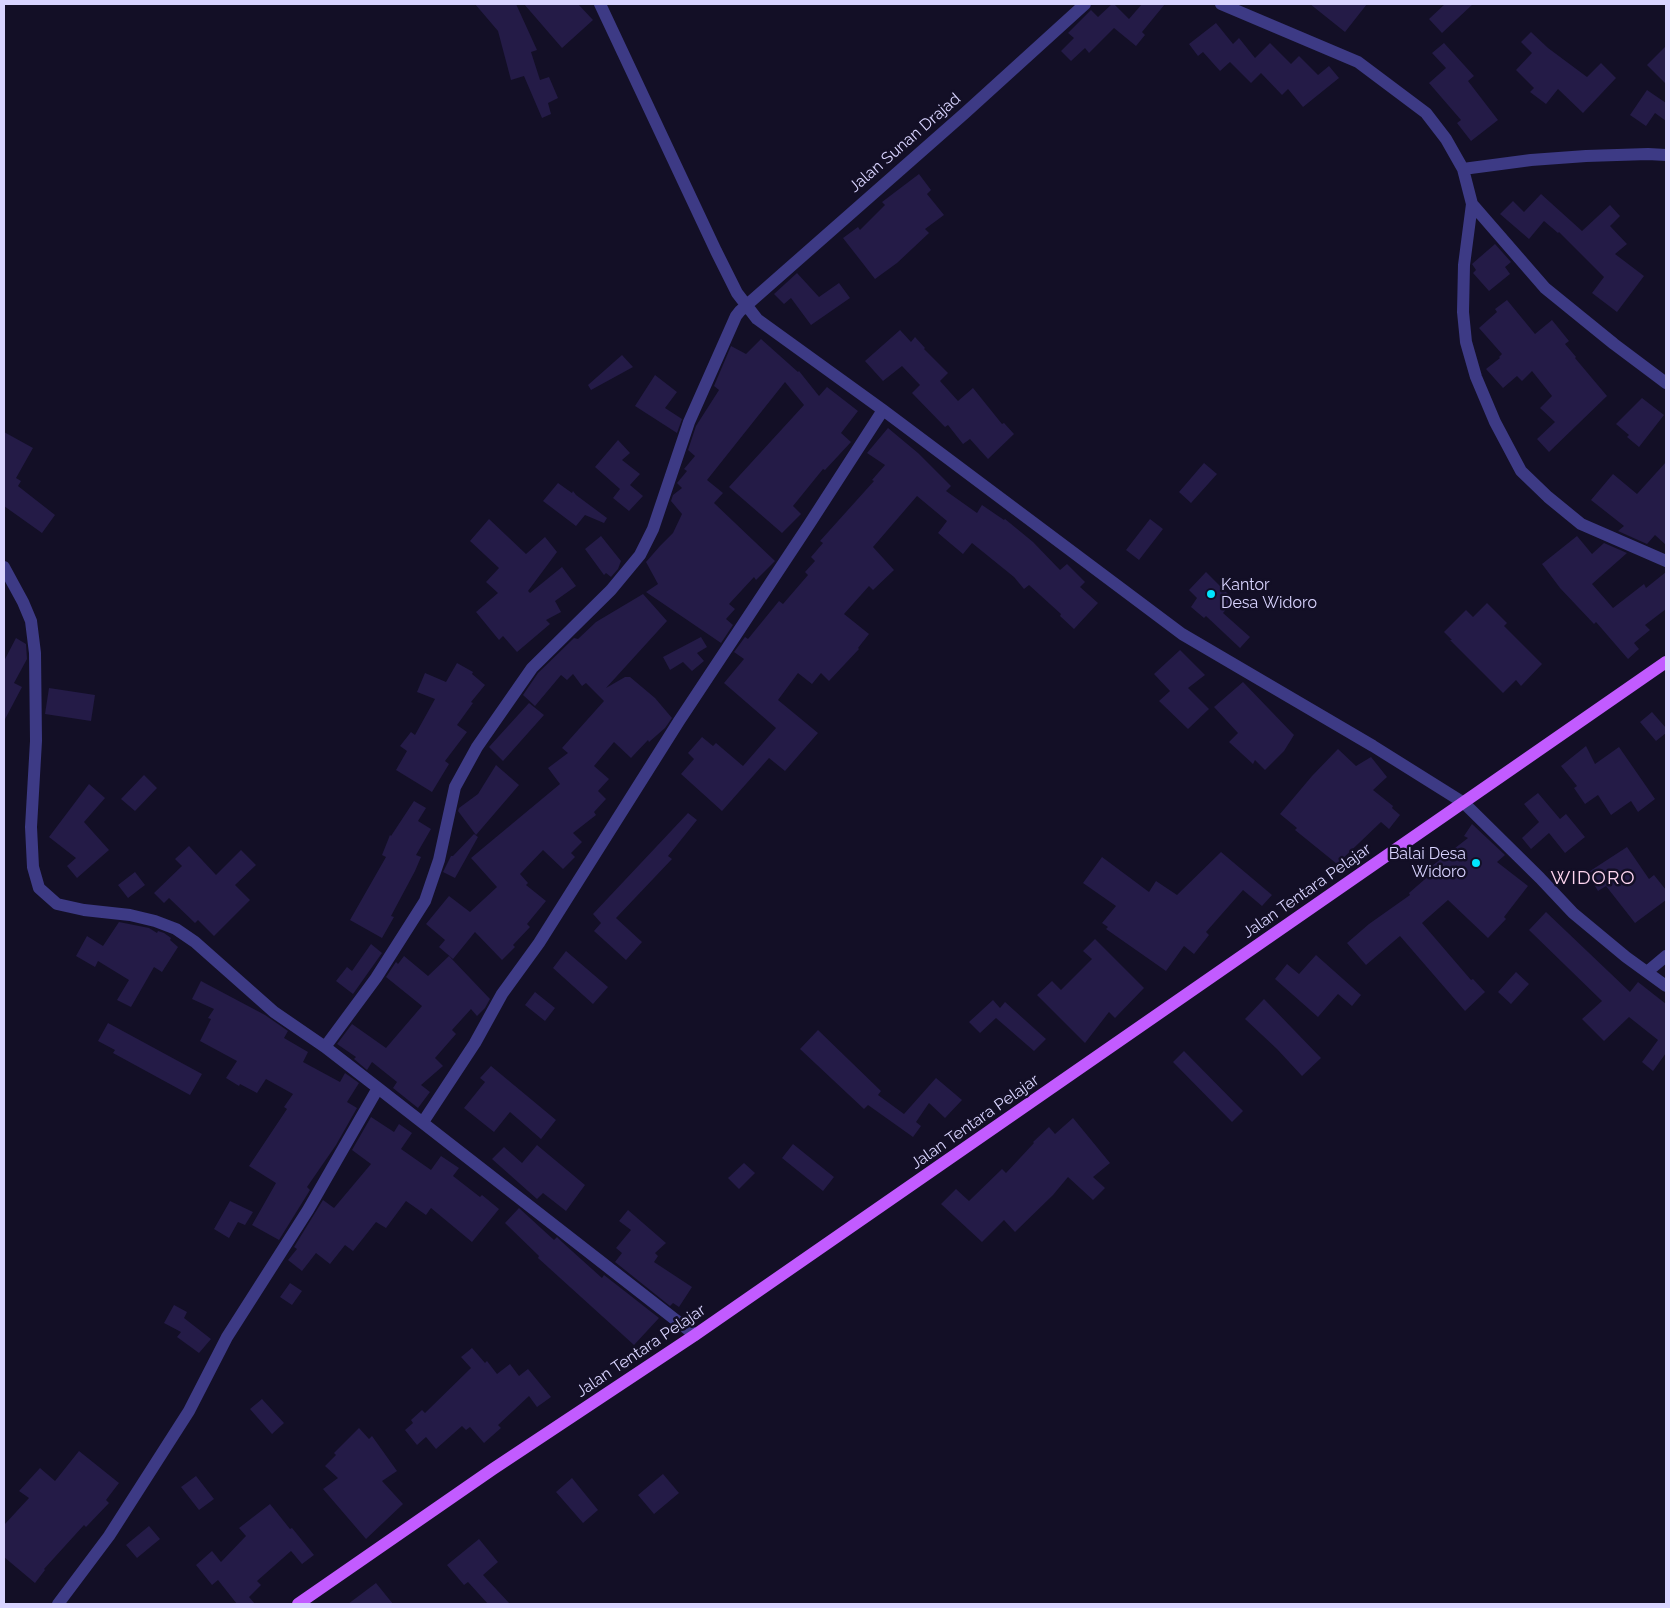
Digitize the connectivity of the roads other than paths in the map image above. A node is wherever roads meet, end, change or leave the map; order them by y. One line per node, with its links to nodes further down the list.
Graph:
1 (600, 4): 7 (street)
2 (1085, 4): 7 (street, Jalan Sunan Drajad)
3 (1221, 4): 5 (street)
4 (1666, 155): 5 (street)
5 (1462, 169): 6 (street)
6 (1472, 204): 8 (street); 10 (street)
7 (746, 305): 9 (street); 17 (street, Jalan Sunan Drajad)
8 (1666, 382)
9 (882, 410): 13 (street); 19 (street)
10 (1666, 561)
11 (4, 567): 17 (street)
12 (1666, 662): 13 (main road, Jalan Tentara Pelajar)
13 (1464, 803): 15 (street); 20 (main road, Jalan Tentara Pelajar)
14 (1666, 956): 15 (street)
15 (1647, 972): 16 (street)
16 (1666, 986)
17 (325, 1047): 18 (street)
18 (378, 1088): 19 (street); 21 (street)
19 (423, 1122): 20 (street)
20 (696, 1336): 22 (main road, Jalan Tentara Pelajar)
21 (58, 1604)
22 (298, 1604)

